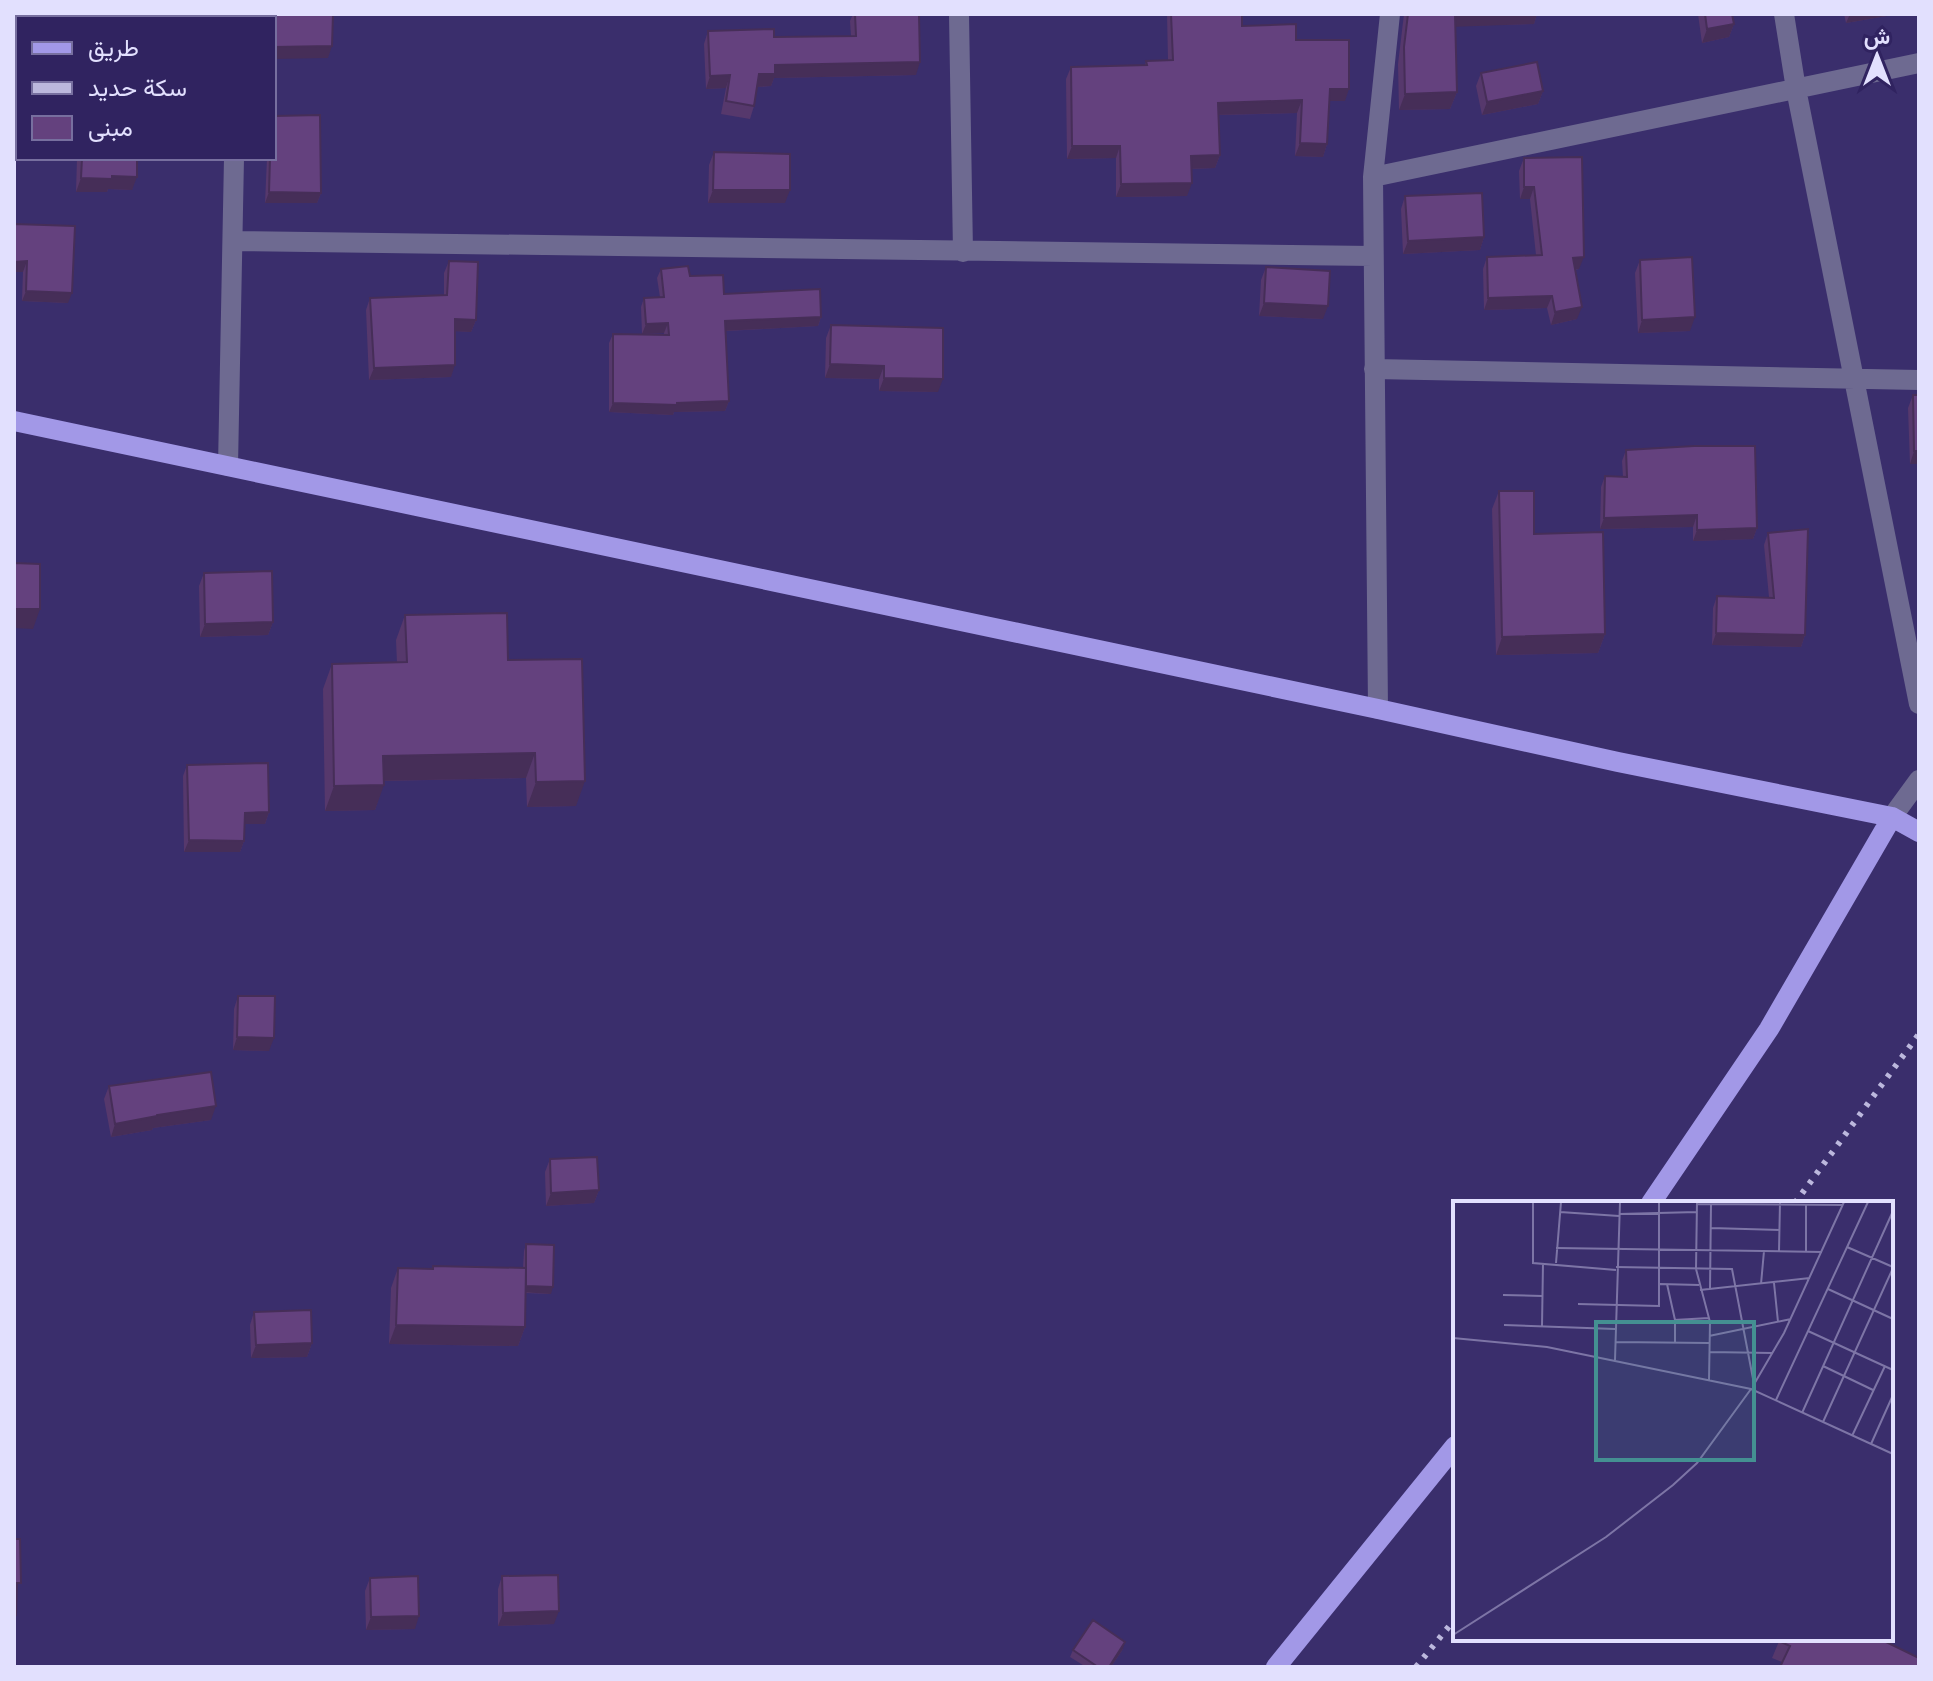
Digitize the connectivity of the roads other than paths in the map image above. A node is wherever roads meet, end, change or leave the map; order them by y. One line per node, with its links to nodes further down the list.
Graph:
1 (959, 14): 9 (street)
2 (1390, 14): 7 (street)
3 (1784, 14): 5 (street)
4 (1919, 63): 5 (street)
5 (1796, 89): 7 (street); 12 (street)
6 (234, 160): 8 (street)
7 (1373, 177): 10 (street)
8 (233, 241): 9 (street); 15 (street)
9 (963, 252): 10 (street)
10 (1373, 256): 11 (street)
11 (1374, 369): 12 (street); 17 (street)
12 (1854, 379): 13 (street); 16 (street)
13 (1919, 380)
14 (14, 421): 15 (main road)
15 (228, 466): 17 (main road)
16 (1919, 704)
17 (1378, 709): 19 (main road)
18 (1919, 780): 19 (street)
19 (1892, 817): 20 (main road); 21 (main road)
20 (1919, 832)
21 (1652, 1201)
22 (1453, 1448): 23 (main road)
23 (1276, 1667)

